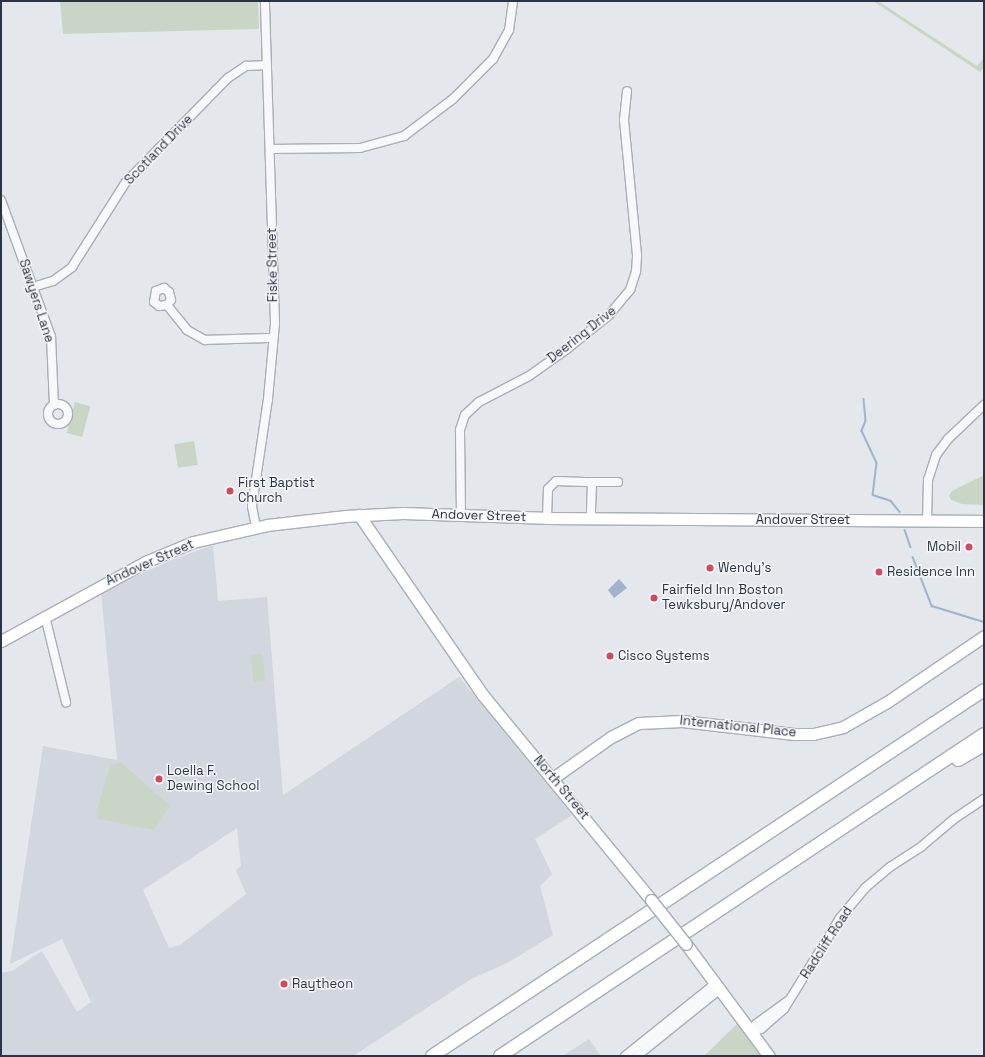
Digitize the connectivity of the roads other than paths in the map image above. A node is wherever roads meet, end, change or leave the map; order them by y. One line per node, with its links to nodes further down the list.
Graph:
1 (265, 1): 3 (street, Fiske Street)
2 (513, 1): 5 (street)
3 (267, 65): 5 (street, Fiske Street); 7 (street, Scotland Drive)
4 (627, 91): 15 (street, Deering Drive)
5 (270, 149): 9 (street, Fiske Street)
6 (1, 200): 7 (street, Sawyers Lane)
7 (33, 287): 10 (street, Sawyers Lane)
8 (167, 305): 9 (street)
9 (273, 338): 20 (street, Fiske Street)
10 (54, 405)
11 (984, 405): 18 (street)
12 (592, 482): 13 (street); 16 (street); 17 (street)
13 (618, 482)
14 (359, 515): 15 (main road, Andover Street); 20 (main road, Andover Street); 28 (main road, North Street)
15 (461, 515): 16 (main road, Andover Street)
16 (547, 518): 17 (main road, Andover Street)
17 (591, 518): 18 (main road, Andover Street)
18 (927, 520): 19 (main road, Andover Street)
19 (984, 521)
20 (256, 527): 21 (main road, Andover Street)
21 (45, 616): 23 (main road, Andover Street); 25 (street)
22 (984, 636): 28 (main road, International Place)
23 (1, 641)
24 (984, 690): 33 (highway)
25 (66, 702)
26 (984, 734): 30 (highway)
27 (984, 745): 30 (highway)
28 (553, 778): 31 (main road, North Street, bridge)
29 (984, 799): 32 (street, Radcliff Road)
30 (870, 810): 34 (highway)
31 (717, 987): 32 (main road, North Street); 35 (street); 36 (street)
32 (751, 1032): 37 (main road, North Street)
33 (432, 1056)
34 (500, 1056)
35 (625, 1056)
36 (637, 1056)
37 (769, 1056)

